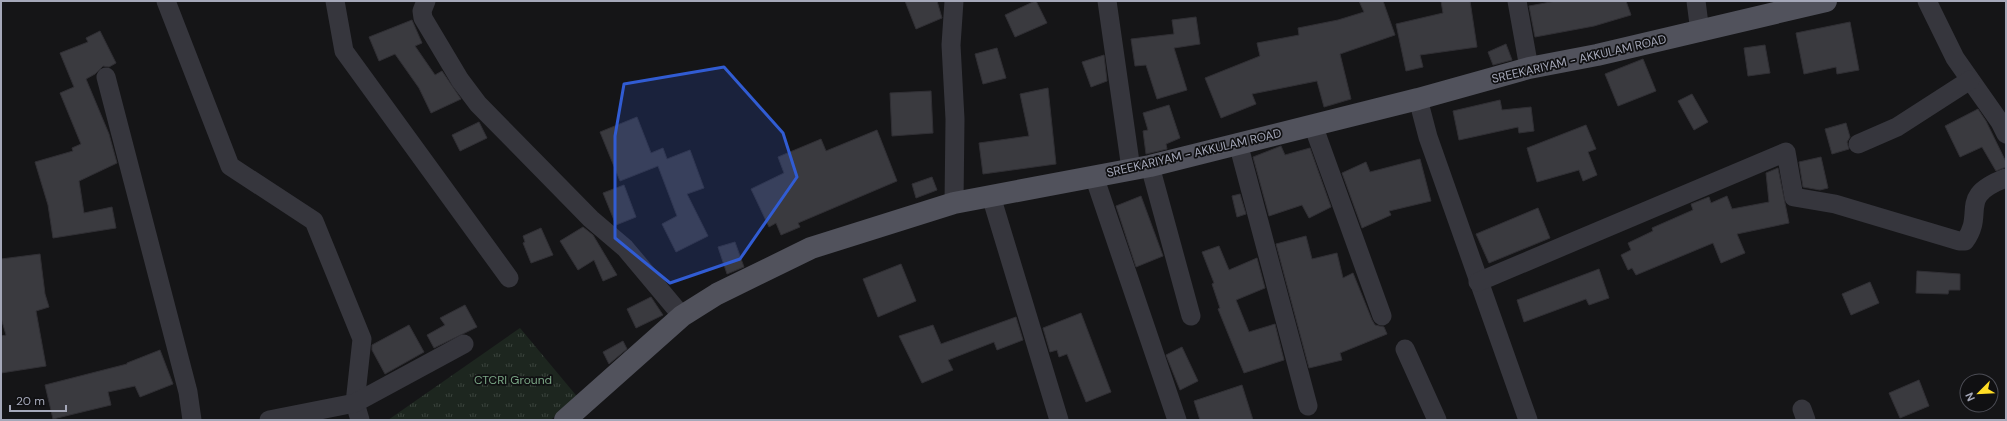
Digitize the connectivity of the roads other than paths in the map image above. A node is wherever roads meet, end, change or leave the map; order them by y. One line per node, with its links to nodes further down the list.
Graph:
1 (166, 1): 32 (street)
2 (335, 1): 24 (street)
3 (426, 1): 26 (street)
4 (954, 1): 23 (street)
5 (1107, 1): 19 (street)
6 (1517, 1): 11 (street)
7 (1696, 1): 10 (street)
8 (1826, 1): 10 (main road, SREEKARIYAM - AKKULAM ROAD)
9 (1927, 1): 13 (street)
10 (1700, 32): 11 (main road, SREEKARIYAM - AKKULAM ROAD)
11 (1529, 68): 14 (main road, SREEKARIYAM - AKKULAM ROAD)
12 (106, 77): 33 (street)
13 (1970, 80): 16 (street); 18 (street)
14 (1418, 99): 15 (main road, SREEKARIYAM - AKKULAM ROAD); 25 (street)
15 (1313, 125): 17 (main road, SREEKARIYAM - AKKULAM ROAD); 28 (street)
16 (2006, 134)
17 (1238, 143): 19 (main road, SREEKARIYAM - AKKULAM ROAD); 31 (street)
18 (1858, 144)
19 (1141, 168): 20 (main road, SREEKARIYAM - AKKULAM ROAD); 27 (street)
20 (1094, 176): 22 (main road, SREEKARIYAM - AKKULAM ROAD); 37 (street)
21 (2006, 178): 25 (street)
22 (991, 196): 23 (main road, SREEKARIYAM - AKKULAM ROAD); 36 (street)
23 (954, 203): 26 (main road, SREEKARIYAM - AKKULAM ROAD)
24 (509, 278)
25 (1478, 282): 39 (street)
26 (682, 316): 35 (main road, SREEKARIYAM - AKKULAM ROAD)
27 (1191, 316)
28 (1382, 316)
29 (464, 344): 32 (street)
30 (1405, 350): 38 (street)
31 (1308, 406)
32 (358, 411): 34 (street)
33 (192, 420)
34 (269, 420)
35 (565, 420)
36 (1059, 420)
37 (1177, 420)
38 (1437, 420)
39 (1528, 420)

